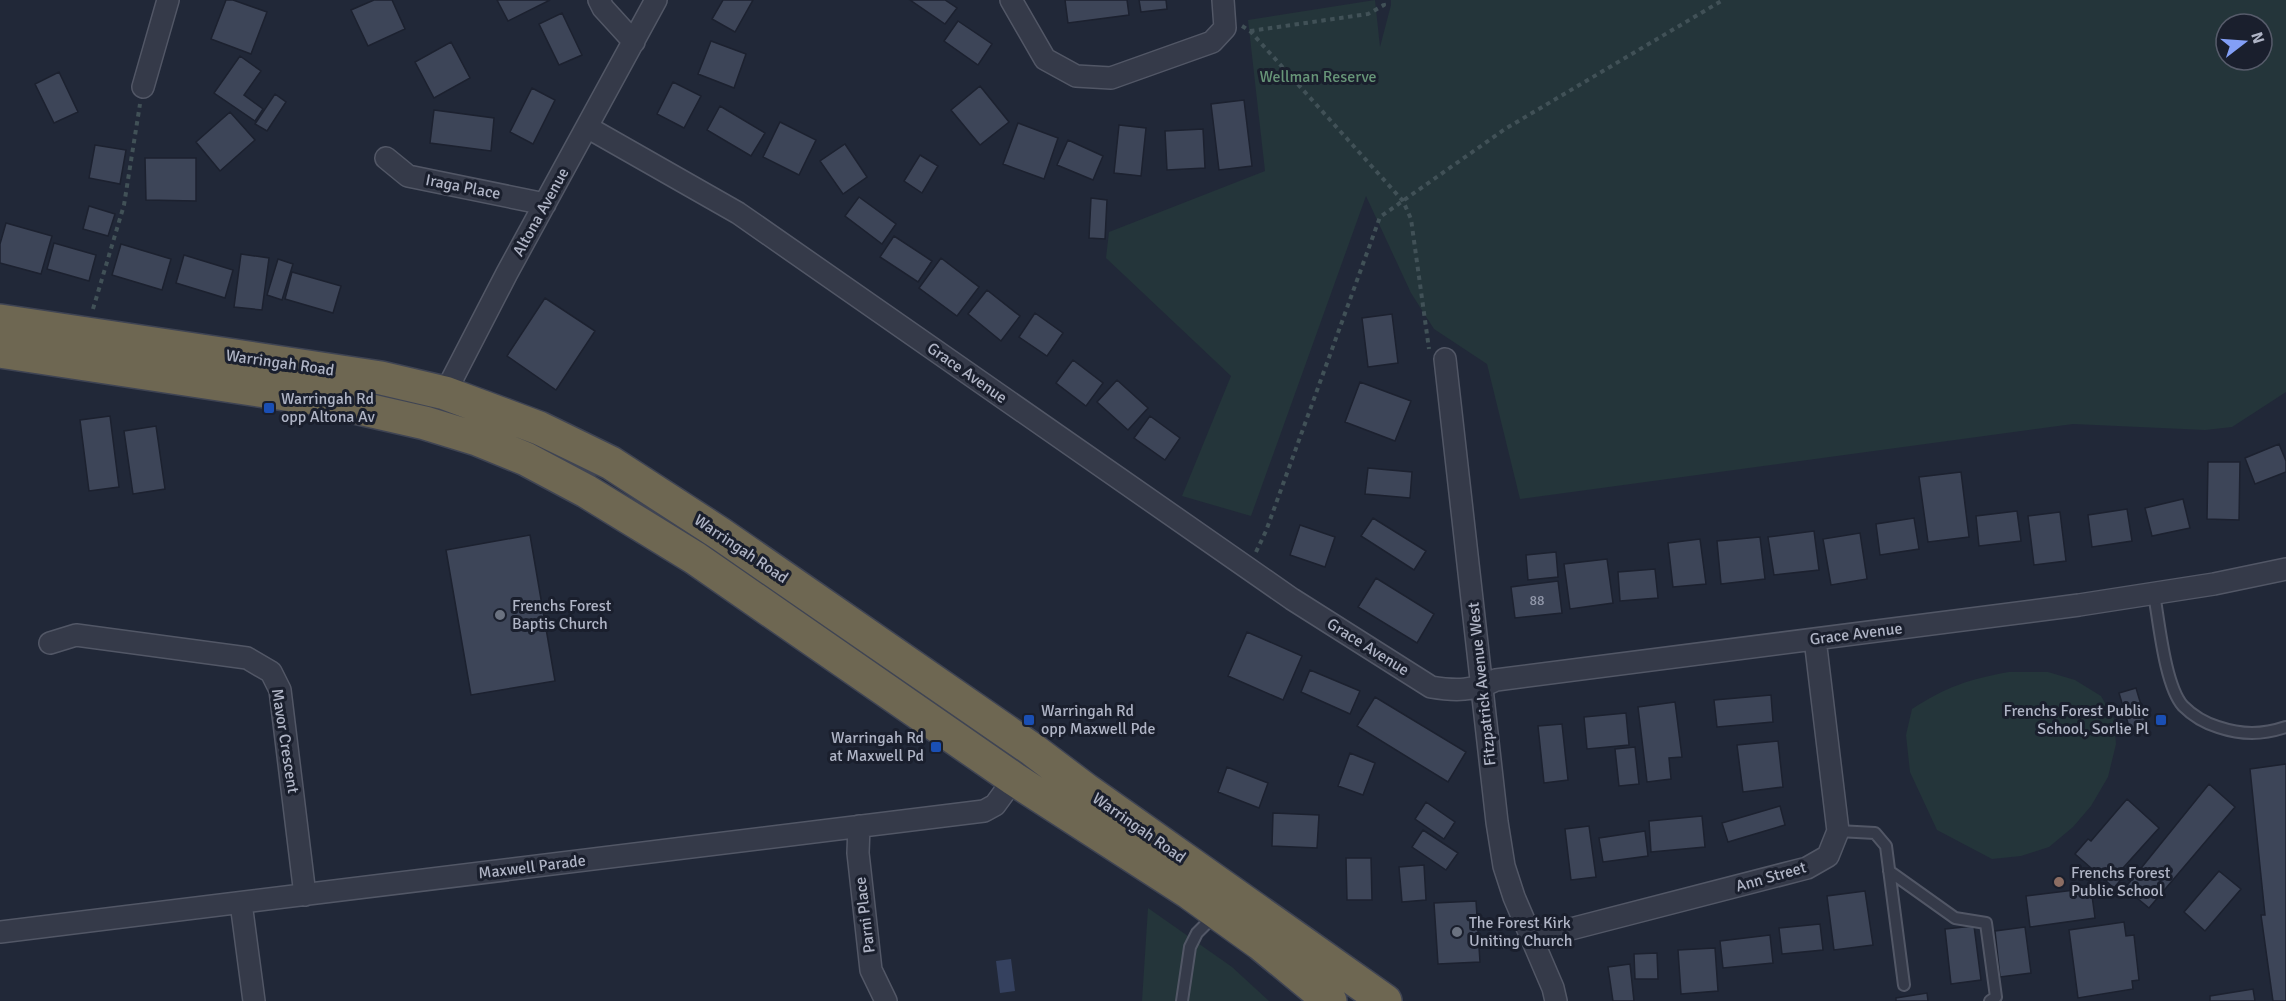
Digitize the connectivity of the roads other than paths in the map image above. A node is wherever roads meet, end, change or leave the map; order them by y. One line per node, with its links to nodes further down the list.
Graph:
1 (168, 0): 7 (street)
2 (599, 0): 6 (street)
3 (656, 0): 6 (street, Altona Avenue)
4 (1011, 0): 5 (street)
5 (1224, 9)
6 (634, 42): 8 (street, Altona Avenue)
7 (143, 87)
8 (587, 127): 10 (street, Altona Avenue); 20 (street, Grace Avenue)
9 (386, 158): 10 (street, Iraga Place)
10 (545, 204): 14 (street, Altona Avenue)
11 (0, 321): 14 (highway, Warringah Road)
12 (0, 351): 15 (highway, Warringah Road)
13 (1445, 358): 20 (street, Fitzpatrick Avenue West)
14 (445, 393): 15 (highway, Altona Avenue); 22 (highway, Warringah Road)
15 (425, 423): 23 (highway, Warringah Road)
16 (2286, 569): 17 (street, Grace Avenue)
17 (2154, 594): 18 (street, Grace Avenue); 21 (lane)
18 (1815, 639): 20 (street, Grace Avenue); 25 (street)
19 (50, 643): 27 (street, Mavor Crescent)
20 (1483, 686): 31 (street, Fitzpatrick Avenue West)
21 (2286, 727)
22 (1034, 750): 23 (highway, Maxwell Parade); 37 (highway, Warringah Road)
23 (1014, 779): 24 (street, Maxwell Parade); 29 (highway, Warringah Road)
24 (859, 826): 27 (street, Maxwell Parade); 34 (street, Parni Place)
25 (1838, 831): 26 (lane); 31 (street, Ann Street)
26 (1889, 871): 32 (lane); 39 (lane)
27 (305, 895): 28 (street, Maxwell Parade)
28 (241, 903): 30 (street, Maxwell Parade); 33 (street)
29 (1217, 913): 35 (lane); 36 (highway, Warringah Road)
30 (0, 932)
31 (1532, 939): 38 (street, Fitzpatrick Avenue West)
32 (1904, 985)
33 (254, 1001)
34 (886, 1001)
35 (1182, 1001)
36 (1330, 1001)
37 (1385, 1001)
38 (1556, 1001)
39 (1990, 1001)

